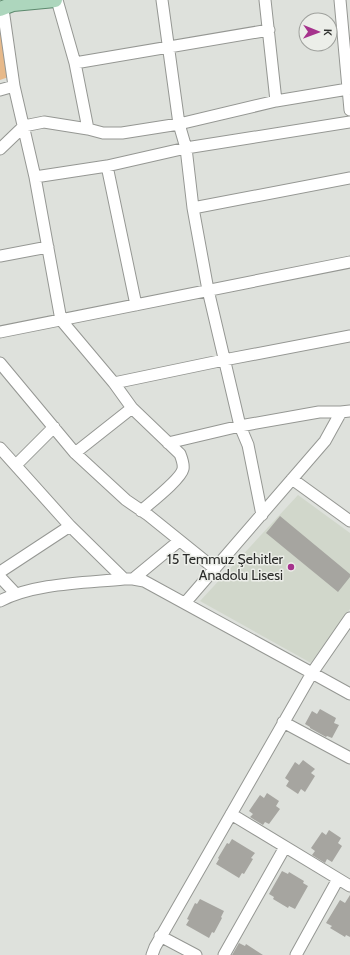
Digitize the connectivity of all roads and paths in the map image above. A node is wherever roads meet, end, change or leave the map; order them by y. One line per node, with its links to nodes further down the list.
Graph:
1 (56, 0): 5 (main road); 8 (street)
2 (162, 0): 7 (street)
3 (266, 0): 6 (street)
4 (340, 0): 11 (street)
5 (5, 6): 9 (street)
6 (268, 30): 7 (street); 12 (street)
7 (168, 47): 8 (street); 15 (street)
8 (75, 63): 17 (street)
9 (14, 86): 10 (street); 16 (street)
10 (0, 90)
11 (349, 92): 12 (street); 13 (street)
12 (276, 101): 15 (street)
13 (350, 110)
14 (350, 122): 18 (street)
15 (179, 124): 17 (street); 18 (street)
16 (24, 126): 17 (street); 19 (street); 21 (street)
17 (88, 129)
18 (186, 148): 20 (street); 23 (street)
19 (0, 149)
20 (107, 166): 21 (street); 28 (street)
21 (36, 177): 24 (street)
22 (350, 178): 23 (street)
23 (193, 208): 27 (street)
24 (48, 247): 25 (street); 29 (street)
25 (0, 256)
26 (350, 262): 27 (street)
27 (208, 290): 28 (street); 32 (street)
28 (136, 305): 29 (street)
29 (61, 320): 30 (street); 34 (street)
30 (0, 332)
31 (350, 336): 32 (street)
32 (224, 360): 34 (street); 37 (street)
33 (0, 363): 38 (street)
34 (114, 383): 35 (street)
35 (132, 408): 39 (street); 41 (street)
36 (346, 411): 37 (street); 43 (street)
37 (240, 426): 39 (street); 45 (street)
38 (54, 427): 41 (street); 42 (street)
39 (168, 443): 44 (street)
40 (0, 448): 42 (street)
41 (75, 453): 44 (street)
42 (16, 465): 47 (street)
43 (292, 479): 45 (street); 46 (street)
44 (141, 511): 48 (street)
45 (262, 514): 49 (street)
46 (350, 521)
47 (70, 526): 50 (street); 52 (street)
48 (179, 540): 49 (street); 52 (street)
49 (214, 569): 55 (street)
50 (0, 572)
51 (0, 577): 53 (street)
52 (129, 579): 53 (street); 55 (street)
53 (16, 594): 54 (street)
54 (0, 601)
55 (185, 603): 57 (street)
56 (350, 618): 57 (street)
57 (312, 672): 58 (street); 59 (street)
58 (350, 694)
59 (284, 722): 60 (street); 61 (street)
60 (350, 758)
61 (230, 814): 62 (street); 64 (street)
62 (285, 847): 63 (street); 67 (street)
63 (346, 880): 68 (street)
64 (160, 936): 65 (street); 66 (street)
65 (152, 955)
66 (196, 955)
67 (224, 955)
68 (296, 955)

